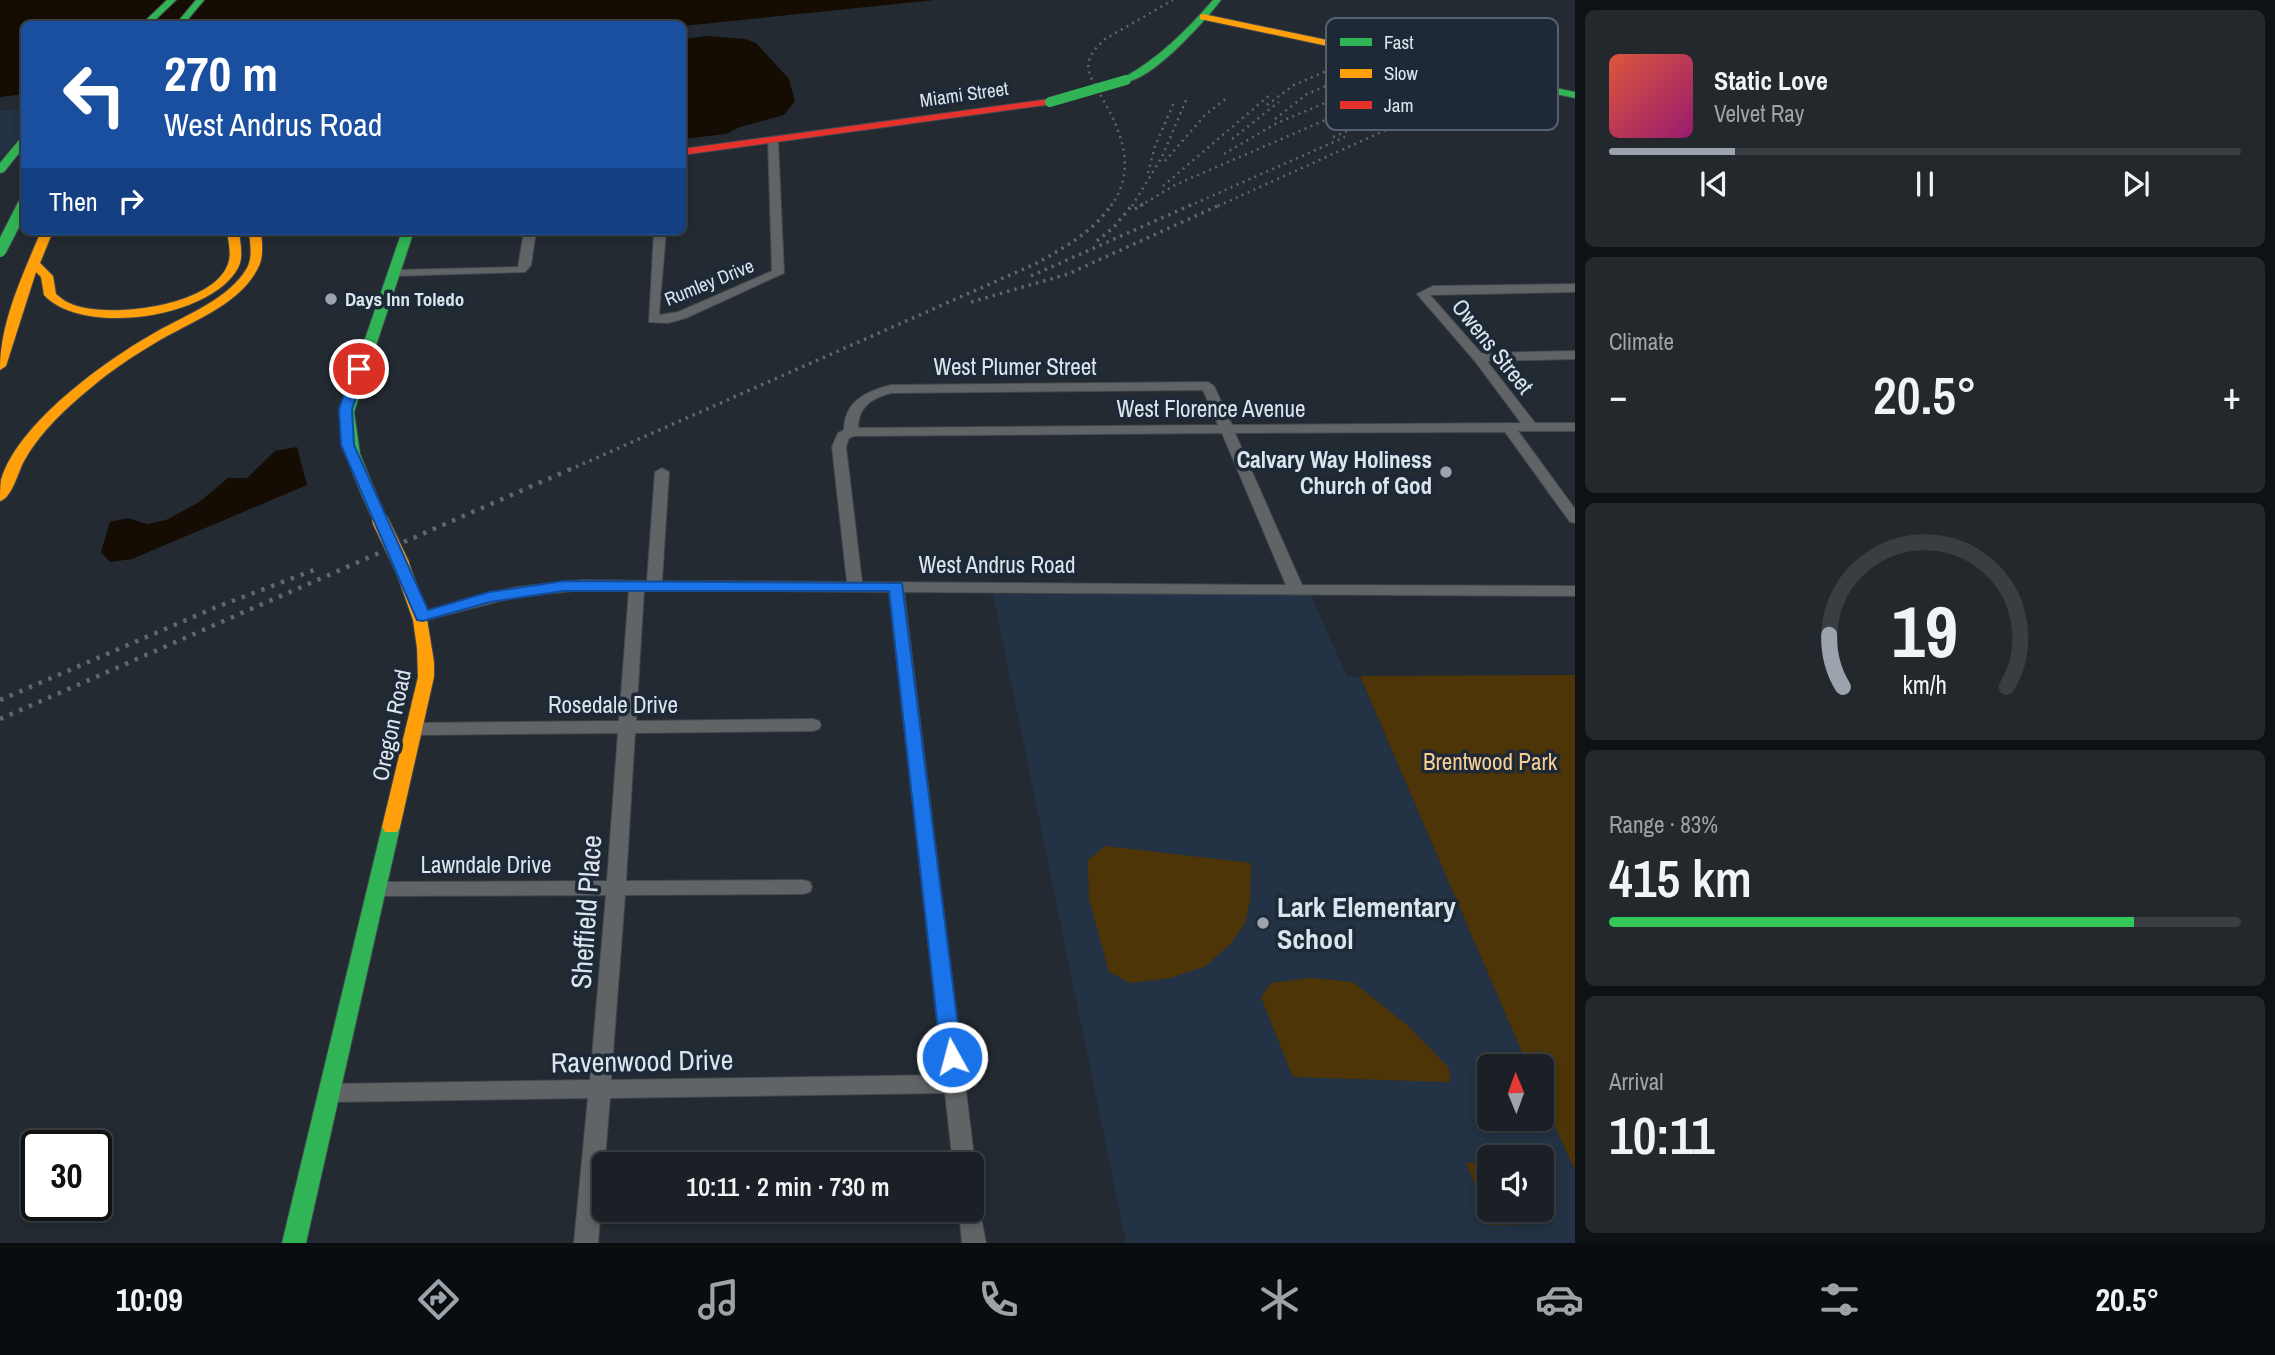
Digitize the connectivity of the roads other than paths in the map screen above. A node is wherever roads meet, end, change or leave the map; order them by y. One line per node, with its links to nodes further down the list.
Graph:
1 (172, 0): 5 (main road); 6 (main road)
2 (200, 0): 7 (main road)
3 (1217, 0): 4 (main road, Miami Street)
4 (1203, 17): 8 (main road); 9 (main road, Miami Street, bridge)
5 (149, 21)
6 (154, 21)
7 (182, 21)
8 (1326, 43)
9 (774, 140): 11 (main road, Miami Street); 21 (street, Rumley Drive)
10 (21, 145): 12 (main road)
11 (686, 151)
12 (0, 170)
13 (21, 210): 22 (main road, bridge)
14 (21, 231): 15 (main road)
15 (0, 234)
16 (45, 235): 23 (main road)
17 (233, 235): 23 (main road)
18 (255, 235): 35 (main road)
19 (407, 235): 24 (main road, Oregon Road)
20 (529, 235): 24 (street)
21 (660, 235)
22 (0, 251)
23 (35, 259): 28 (main road)
24 (394, 273): 42 (main road, Oregon Road, bridge)
25 (1575, 288): 27 (street, Owens Street)
26 (1575, 355): 27 (street)
27 (1478, 357): 29 (street, Owens Street)
28 (0, 366)
29 (1531, 427): 30 (street, West Florence Avenue); 32 (street, West Florence Avenue)
30 (1575, 427)
31 (1226, 428): 32 (street, West Florence Avenue); 33 (street, West Florence Avenue); 33 (street, West Plumer Street); 40 (street)
32 (1509, 428): 36 (street)
33 (849, 433): 38 (street)
34 (662, 472): 37 (street, Sheffield Place)
35 (0, 496)
36 (1575, 519)
37 (646, 586): 38 (street, West Andrus Road); 42 (street, West Andrus Road); 44 (street, Sheffield Place)
38 (855, 586): 39 (street, West Andrus Road)
39 (896, 586): 40 (street, West Andrus Road); 49 (street)
40 (1296, 589): 41 (street, West Andrus Road)
41 (1575, 590)
42 (423, 616): 45 (main road, Oregon Road)
43 (813, 725): 44 (street, Rosedale Drive)
44 (627, 727): 45 (street, Rosedale Drive); 46 (street, Sheffield Place)
45 (414, 729): 48 (main road, Oregon Road)
46 (616, 887): 47 (street, Lawndale Drive); 48 (street, Lawndale Drive); 50 (street, Sheffield Place)
47 (803, 887)
48 (378, 889): 51 (main road, Oregon Road)
49 (955, 1084): 50 (street, Ravenwood Drive); 52 (street)
50 (598, 1089): 51 (street, Ravenwood Drive); 55 (street, Sheffield Place)
51 (329, 1093): 54 (main road, Oregon Road)
52 (963, 1152)
53 (972, 1222): 56 (street)
54 (294, 1243)
55 (586, 1243)
56 (974, 1243)

